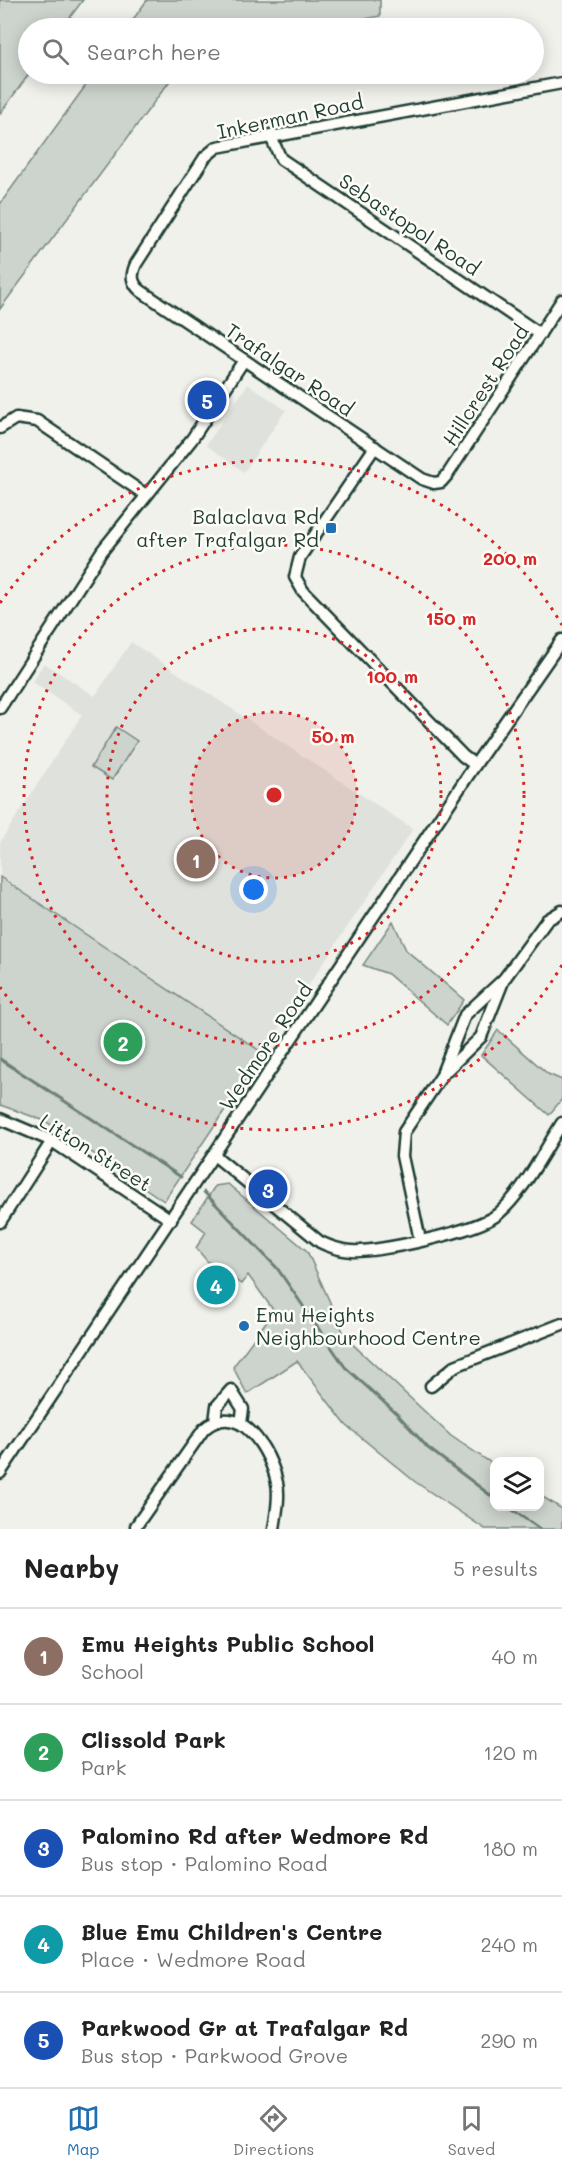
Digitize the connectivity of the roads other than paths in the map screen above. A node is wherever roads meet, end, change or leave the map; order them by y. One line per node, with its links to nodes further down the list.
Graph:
1 (562, 82): 2 (street, Inkerman Road)
2 (270, 135): 3 (street, Inkerman Road); 5 (street, Sebastopol Road)
3 (132, 279): 6 (street, Trafalgar Road)
4 (562, 300): 5 (street, Hillcrest Road)
5 (540, 334): 9 (street, Hillcrest Road)
6 (244, 360): 8 (street, Trafalgar Road); 10 (street)
7 (0, 428): 10 (street)
8 (375, 447): 9 (street, Trafalgar Road); 13 (street)
9 (434, 483)
10 (146, 495): 12 (street)
11 (562, 640): 13 (street, Wedmore Road)
12 (0, 708)
13 (475, 765): 20 (street, Wedmore Road)
14 (562, 911): 15 (street)
15 (504, 979): 16 (street); 16 (street)
16 (441, 1075): 23 (street)
17 (0, 1119): 19 (street, Litton Street)
18 (562, 1123): 23 (street)
19 (52, 1141): 21 (street, Litton Street); 22 (street)
20 (214, 1155): 21 (street, Wedmore Road); 23 (street)
21 (171, 1220): 28 (street, Wedmore Road)
22 (0, 1222)
23 (420, 1240)
24 (562, 1324): 25 (street)
25 (431, 1386)
26 (215, 1422): 27 (street); 27 (street); 29 (street)
27 (241, 1423): 30 (street)
28 (0, 1473)
29 (136, 1526)
30 (274, 1529)

